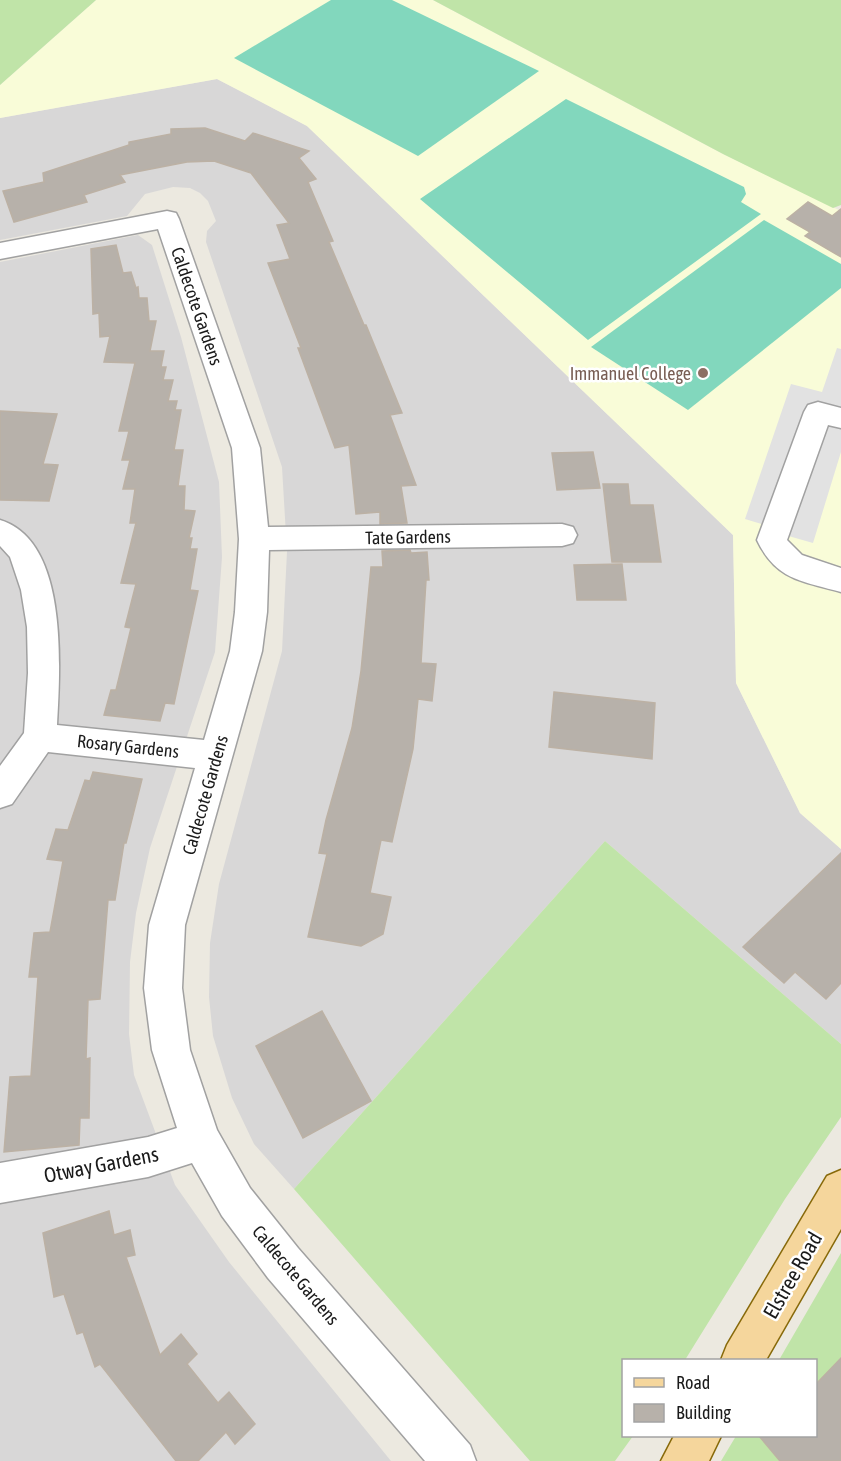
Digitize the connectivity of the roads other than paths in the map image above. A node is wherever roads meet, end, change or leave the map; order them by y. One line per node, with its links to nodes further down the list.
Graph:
1 (0, 251): 5 (street, Caldecote Gardens)
2 (841, 418): 6 (street)
3 (0, 531): 7 (street)
4 (562, 535): 5 (street, Tate Gardens)
5 (254, 538): 8 (street, Caldecote Gardens)
6 (841, 580)
7 (40, 737): 8 (street, Rosary Gardens); 9 (street)
8 (217, 756): 10 (street, Caldecote Gardens)
9 (0, 793)
10 (201, 1140): 11 (street, Otway Gardens); 15 (street, Caldecote Gardens)
11 (0, 1183)
12 (841, 1190): 13 (main road, Elstree Road)
13 (743, 1359)
14 (698, 1437): 16 (main road)
15 (454, 1461)
16 (683, 1461)

